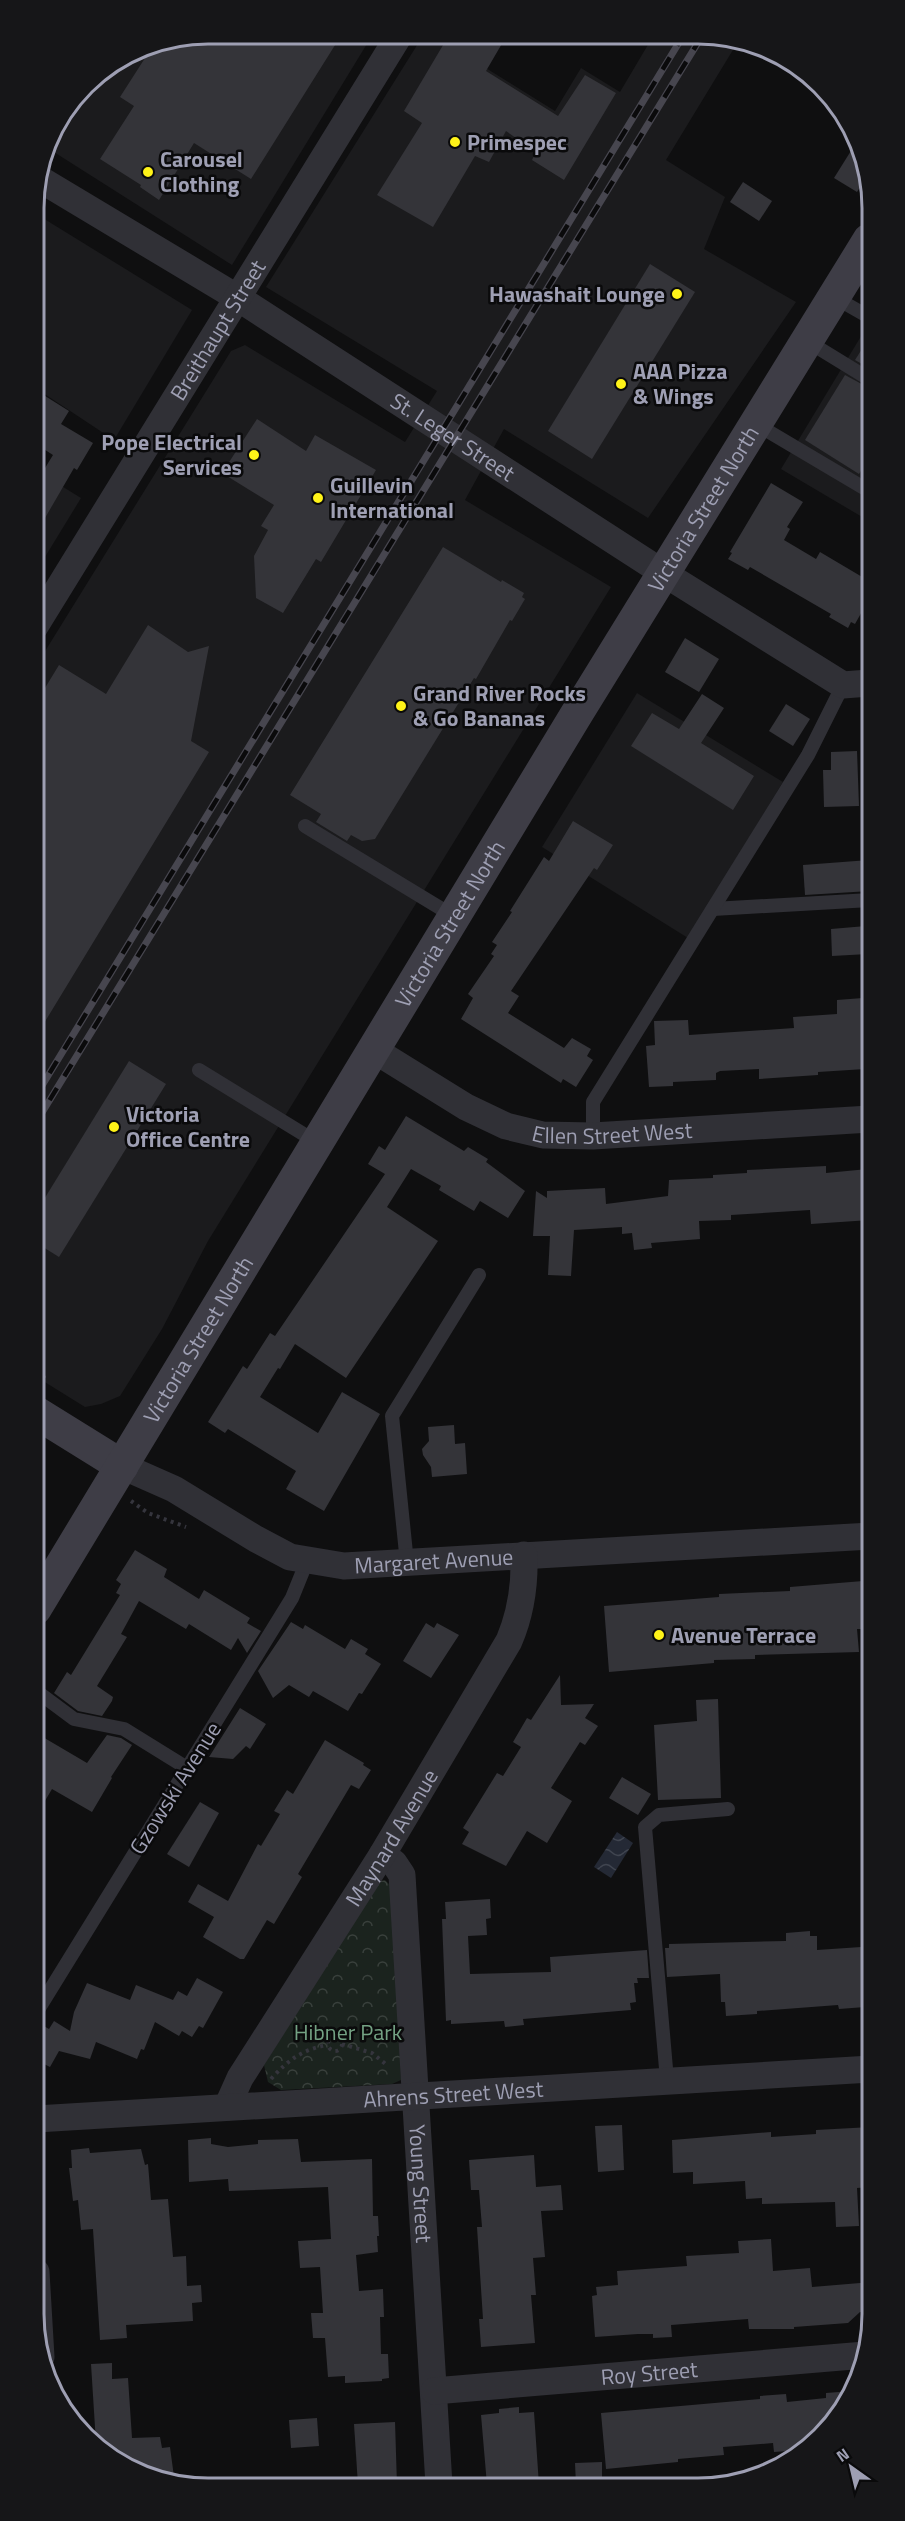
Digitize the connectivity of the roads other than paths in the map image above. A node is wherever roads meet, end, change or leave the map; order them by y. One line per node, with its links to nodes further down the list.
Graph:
1 (394, 43): 5 (street, Breithaupt Street)
2 (46, 183): 5 (street, St. Leger Street)
3 (862, 251): 4 (main road, Victoria Street North)
4 (834, 297): 6 (lane); 7 (main road, Victoria Street North)
5 (238, 298): 11 (street, St. Leger Street); 12 (street, Breithaupt Street)
6 (862, 313)
7 (807, 341): 8 (lane); 9 (main road, Victoria Street North)
8 (862, 375)
9 (756, 424): 10 (lane); 11 (main road, Victoria Street North)
10 (862, 487)
11 (665, 573): 13 (street, St. Leger Street); 17 (main road, Victoria Street North)
12 (44, 612)
13 (856, 684): 16 (lane)
14 (305, 826): 17 (lane)
15 (862, 900): 16 (lane)
16 (713, 909): 21 (lane)
17 (455, 917): 18 (main road, Victoria Street North)
18 (374, 1050): 21 (street, Ellen Street West); 22 (main road, Victoria Street North)
19 (200, 1070): 22 (lane)
20 (862, 1120): 21 (street, Ellen Street West)
21 (593, 1136)
22 (318, 1143): 25 (main road, Victoria Street North)
23 (479, 1275): 29 (lane)
24 (43, 1402): 25 (main road, Margaret Avenue)
25 (122, 1466): 28 (street, Margaret Avenue); 30 (main road, Victoria Street North)
26 (861, 1536): 27 (street, Margaret Avenue)
27 (524, 1555): 29 (street, Margaret Avenue); 34 (street, Maynard Avenue)
28 (307, 1561): 29 (street, Margaret Avenue); 32 (lane, Gzowski Avenue)
29 (407, 1563)
30 (43, 1594)
31 (43, 1696): 32 (lane)
32 (187, 1768): 35 (lane, Gzowski Avenue)
33 (728, 1809): 37 (lane)
34 (382, 1855): 38 (street, Young Street); 39 (street, Maynard Avenue)
35 (43, 2001)
36 (861, 2070): 37 (street, Ahrens Street West)
37 (667, 2080): 38 (street, Ahrens Street West)
38 (416, 2096): 39 (street, Ahrens Street West); 42 (street, Young Street)
39 (227, 2107): 40 (street, Ahrens Street West)
40 (43, 2119)
41 (856, 2356): 42 (street, Roy Street)
42 (434, 2391): 43 (street, Young Street)
43 (439, 2478)

